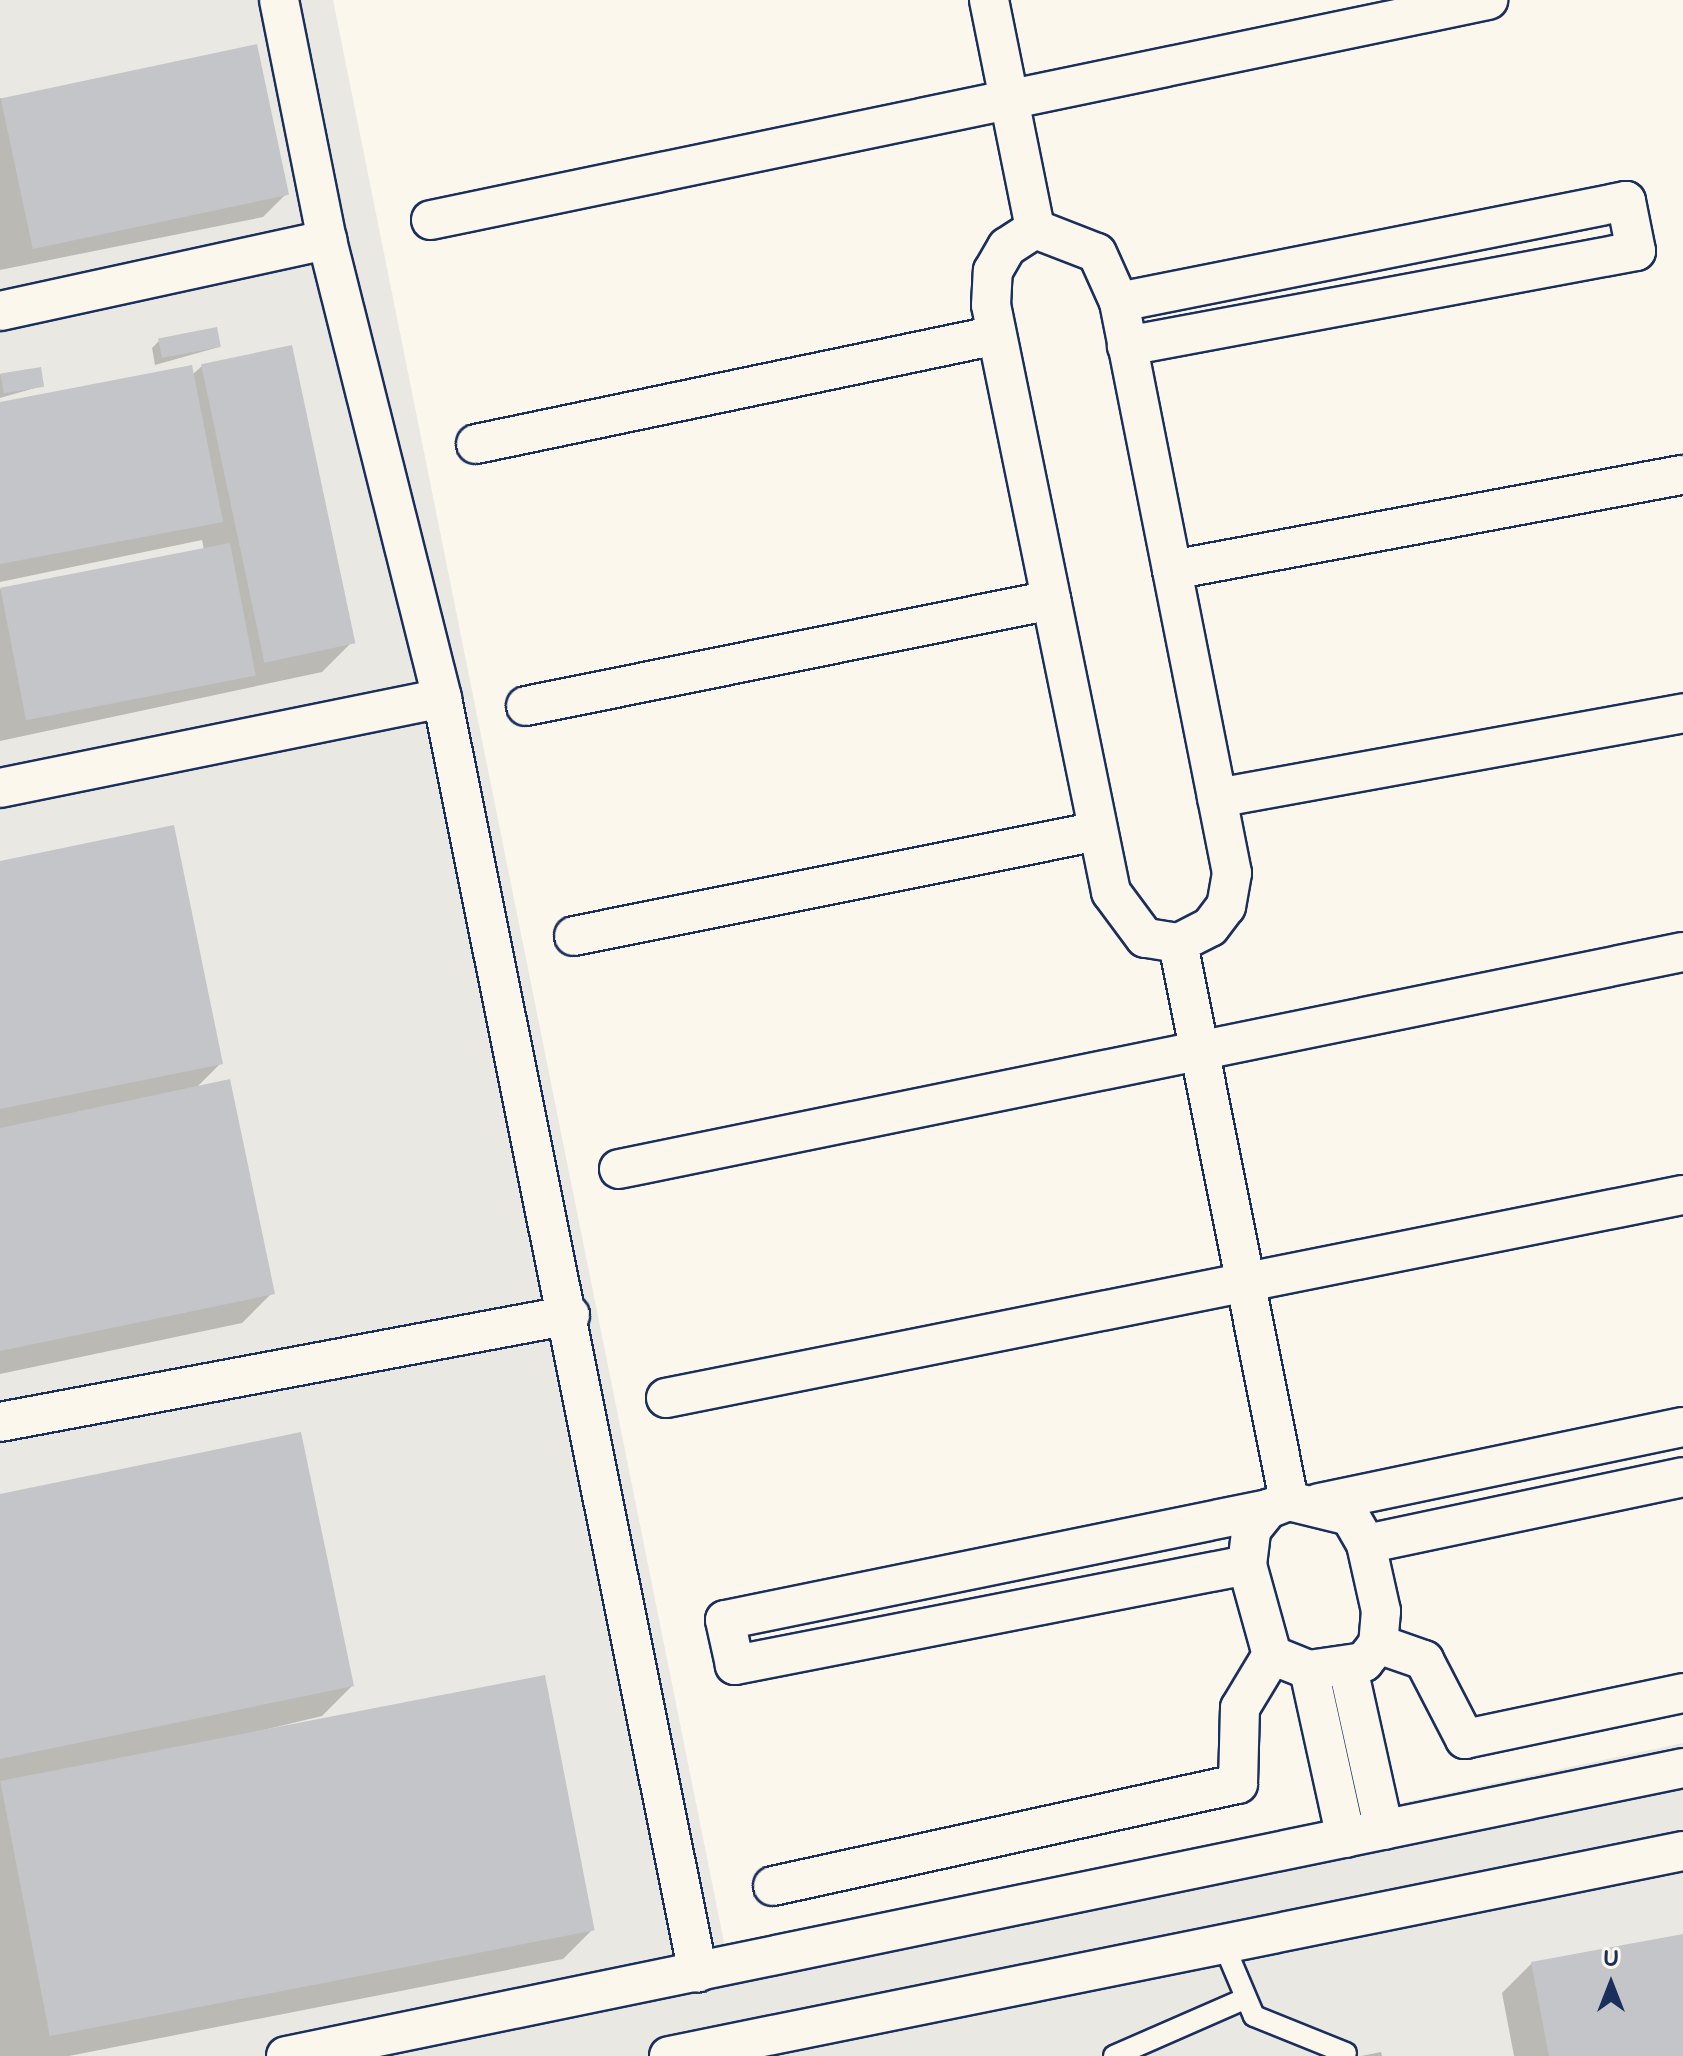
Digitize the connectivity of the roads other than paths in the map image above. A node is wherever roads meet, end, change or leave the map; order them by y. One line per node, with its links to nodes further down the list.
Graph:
1 (279, 0): 7 (street)
2 (989, 0): 4 (street)
3 (1488, 0): 4 (street)
4 (1009, 98): 5 (street); 6 (street)
5 (431, 220)
6 (1035, 229): 8 (street); 10 (street)
7 (327, 240): 9 (street); 16 (street)
8 (1119, 302): 11 (street); 11 (street)
9 (0, 311)
10 (997, 335): 12 (street); 15 (street)
11 (1127, 346): 14 (street)
12 (476, 444)
13 (1681, 475): 14 (street)
14 (1172, 570): 20 (street)
15 (1051, 600): 17 (street); 21 (street)
16 (442, 698): 19 (street); 29 (street)
17 (526, 706)
18 (1683, 713): 20 (street)
19 (0, 788)
20 (1217, 798): 23 (street)
21 (1098, 831): 22 (street); 23 (street)
22 (574, 936)
23 (1178, 943): 25 (street)
24 (1683, 952): 25 (street)
25 (1199, 1049): 26 (street); 28 (street)
26 (619, 1169)
27 (1683, 1195): 28 (street)
28 (1246, 1282): 30 (street); 34 (street)
29 (570, 1315): 31 (street); 48 (street)
30 (666, 1398)
31 (0, 1422)
32 (1683, 1427): 34 (street)
33 (1683, 1477): 35 (street)
34 (1292, 1504): 35 (street); 36 (street); 36 (street)
35 (1366, 1544): 37 (street)
36 (1247, 1565): 38 (street)
37 (1378, 1644): 39 (street); 41 (street)
38 (1272, 1655): 40 (street); 46 (street)
39 (1348, 1668): 40 (street); 43 (street)
40 (1309, 1670): 44 (street)
41 (1683, 1693)
42 (1683, 1768): 43 (street)
43 (1384, 1830): 44 (street)
44 (1346, 1838): 48 (street)
45 (1683, 1851): 47 (street)
46 (773, 1886)
47 (1223, 1943): 49 (lane); 50 (street)
48 (698, 1973): 52 (street)
49 (1242, 2000): 51 (lane); 54 (lane)
50 (712, 2052): 53 (street)
51 (1346, 2053)
52 (286, 2056)
53 (669, 2056)
54 (1114, 2056)

